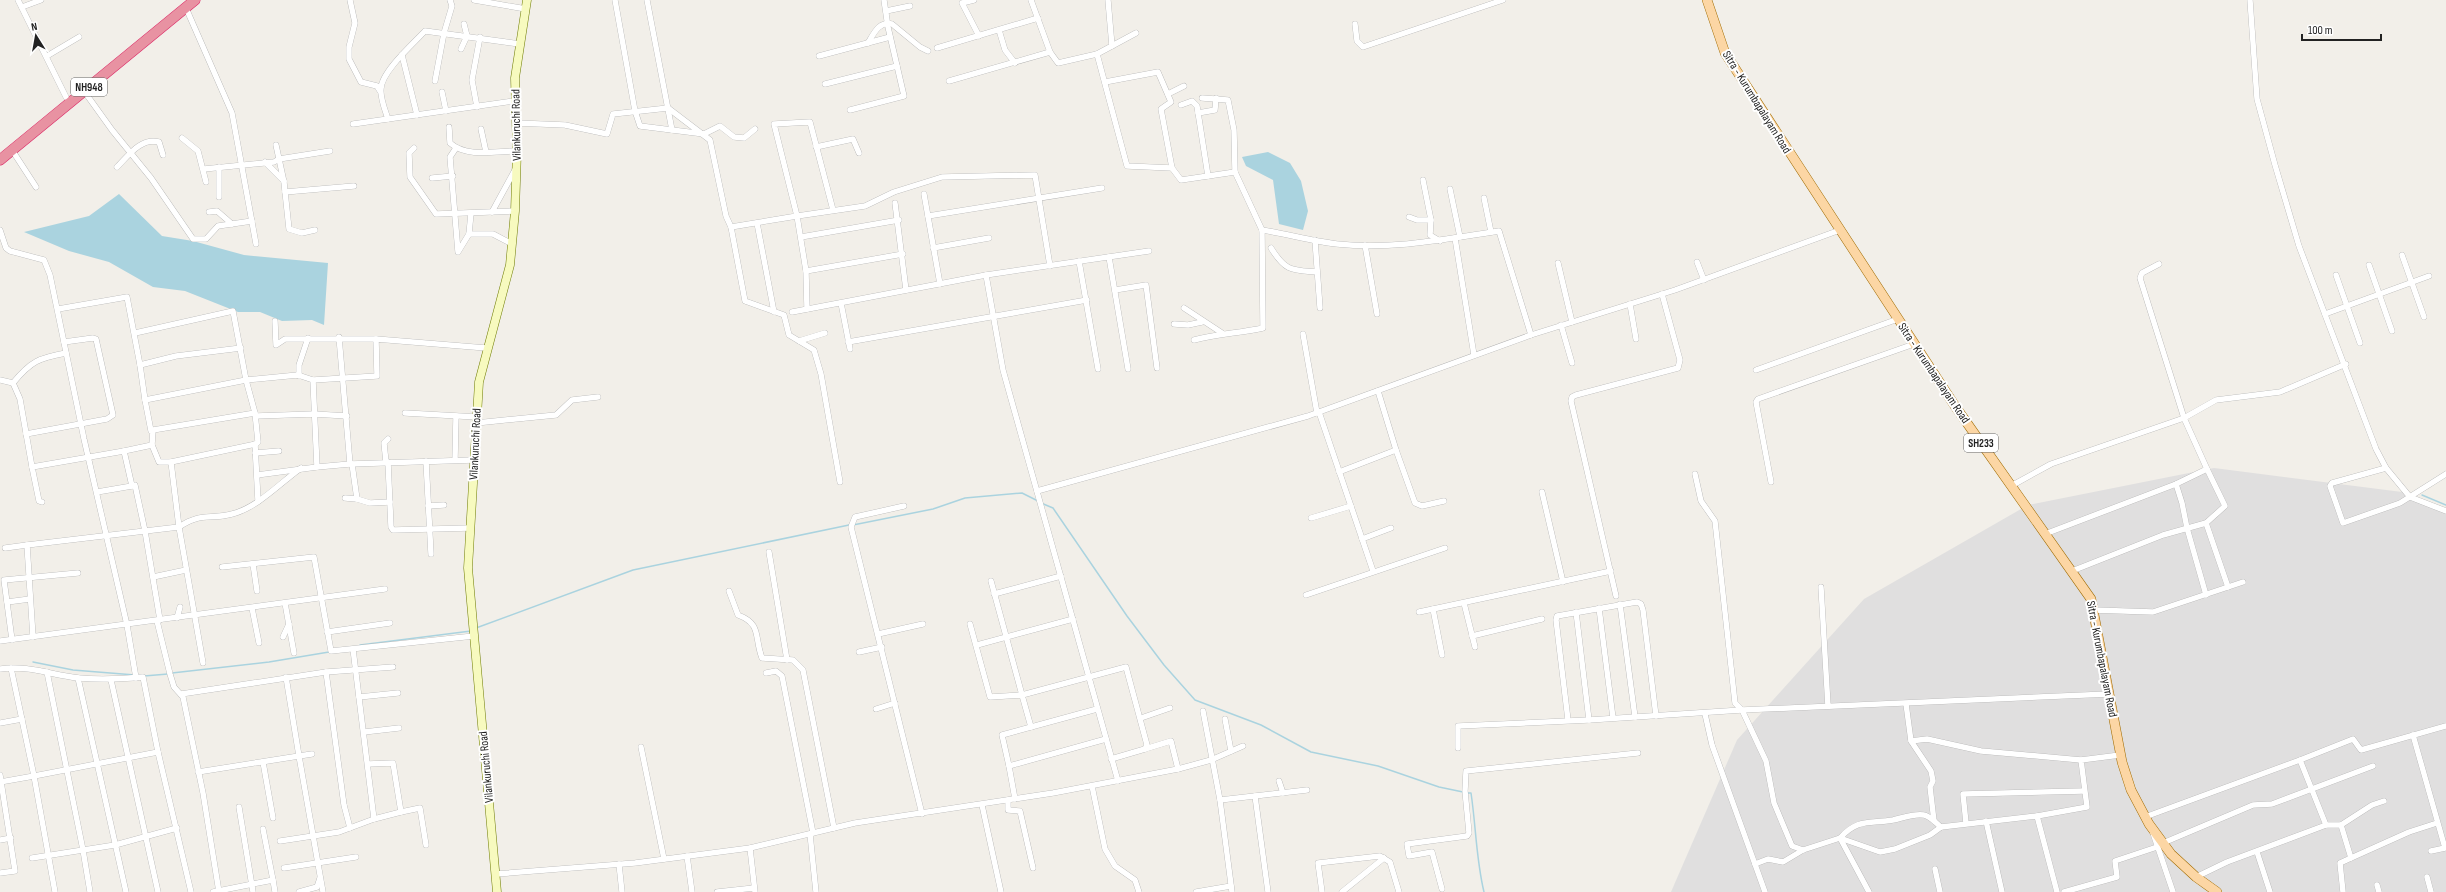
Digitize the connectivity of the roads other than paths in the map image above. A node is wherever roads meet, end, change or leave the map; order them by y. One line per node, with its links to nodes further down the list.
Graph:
1 (18, 0): 18 (street)
2 (41, 0): 18 (street)
3 (195, 0): 20 (highway, NH948)
4 (350, 0): 53 (street)
5 (450, 0): 27 (street)
6 (474, 0): 19 (street)
7 (528, 0): 19 (street, Vilankuruchi Road)
8 (615, 0): 65 (street)
9 (647, 0): 62 (street)
10 (884, 0): 21 (street)
11 (974, 0): 30 (street)
12 (1031, 0): 22 (street)
13 (1108, 0): 36 (street)
14 (1503, 0): 25 (street)
15 (1707, 0): 133 (main road, Sitra - Kurumbapalayam Road / SH233)
16 (2250, 0): 179 (street)
17 (910, 6): 21 (street)
18 (22, 7): 43 (street)
19 (526, 9): 35 (street, Vilankuruchi Road)
20 (182, 11): 52 (highway, NH948); 56 (highway, NH948); 92 (street)
21 (886, 11): 23 (street)
22 (1038, 18): 26 (street); 40 (street)
23 (888, 23): 33 (street); 34 (street); 39 (street)
24 (464, 24): 29 (street)
25 (1355, 24)
26 (999, 30): 30 (street); 45 (street)
27 (444, 33): 29 (street); 42 (street); 47 (street)
28 (1136, 33): 36 (street)
29 (467, 36): 32 (street); 38 (street)
30 (979, 36): 37 (street)
31 (78, 37): 43 (street)
32 (480, 37): 35 (street); 61 (street)
33 (890, 38): 34 (street); 46 (street)
34 (868, 43): 44 (street)
35 (520, 44): 59 (street, Vilankuruchi Road)
36 (1112, 46): 41 (street)
37 (937, 48)
38 (460, 49)
39 (928, 51)
40 (1050, 52): 41 (street); 45 (street)
41 (1097, 54): 49 (street)
42 (402, 55): 53 (street); 67 (street)
43 (47, 56): 56 (street)
44 (820, 56)
45 (1015, 63): 48 (street)
46 (897, 66): 50 (street); 63 (street)
47 (435, 81)
48 (949, 81)
49 (1105, 82): 55 (street); 96 (street)
50 (825, 84)
51 (1184, 86): 55 (street)
52 (84, 91): 81 (highway, NH948); 86 (street)
53 (380, 91): 68 (street)
54 (442, 92): 64 (street)
55 (1168, 94): 96 (street)
56 (66, 97): 83 (highway, NH948)
57 (1202, 98): 58 (street)
58 (1216, 98): 66 (street); 98 (street)
59 (514, 101): 61 (street); 69 (street, Vilankuruchi Road)
60 (1181, 104): 66 (street)
61 (477, 107): 64 (street)
62 (668, 108): 65 (street); 74 (street); 75 (street)
63 (850, 110)
64 (446, 111): 67 (street)
65 (636, 111): 69 (street); 74 (street)
66 (1198, 114): 100 (street)
67 (417, 115): 68 (street)
68 (388, 119): 70 (street)
69 (516, 123): 82 (street, Vilankuruchi Road)
70 (353, 124)
71 (449, 127): 80 (street)
72 (481, 129): 85 (street)
73 (754, 129): 75 (street)
74 (672, 130): 75 (street)
75 (704, 134): 129 (street)
76 (182, 138): 97 (street)
77 (276, 145): 89 (street)
78 (816, 147): 87 (street); 115 (street); 121 (street)
79 (414, 148): 119 (street)
80 (456, 148): 85 (street); 99 (street)
81 (12, 150): 90 (highway, NH948); 106 (street)
82 (517, 150): 85 (street); 95 (street, Vilankuruchi Road)
83 (0, 151)
84 (330, 151): 89 (street)
85 (486, 152)
86 (131, 153): 88 (street); 93 (street); 128 (street)
87 (859, 154)
88 (163, 155)
89 (280, 159): 91 (street); 104 (street)
90 (0, 160)
91 (265, 162): 92 (street); 104 (street)
92 (241, 163): 94 (street); 126 (street)
93 (117, 167)
94 (219, 167): 97 (street); 111 (street)
95 (516, 167): 116 (street, Vilankuruchi Road); 118 (street)
96 (1172, 168): 100 (street)
97 (204, 169): 103 (street)
98 (1235, 172): 100 (street); 132 (street)
99 (453, 176): 101 (street); 119 (street)
100 (1208, 176)
101 (432, 178)
102 (1423, 180): 125 (street)
103 (206, 182)
104 (284, 182): 109 (street)
105 (354, 186): 109 (street)
106 (36, 187)
107 (1102, 188): 112 (street)
108 (1450, 189): 138 (street)
109 (285, 192): 131 (street)
110 (924, 194): 122 (street)
111 (219, 197)
112 (1039, 198): 115 (street); 122 (street); 155 (street)
113 (1484, 198): 134 (street)
114 (895, 202): 124 (street)
115 (833, 210): 121 (street)
116 (515, 211): 118 (street); 142 (street, Vilankuruchi Road)
117 (210, 212): 128 (street)
118 (492, 212): 120 (street)
119 (455, 213): 120 (street); 135 (street)
120 (471, 213): 135 (street)
121 (797, 216): 127 (street); 136 (street)
122 (928, 216): 144 (street)
123 (1409, 217): 125 (street)
124 (899, 220): 136 (street); 147 (street)
125 (1431, 220): 140 (street)
126 (252, 221): 128 (street); 141 (street)
127 (757, 223): 129 (street); 176 (street)
128 (232, 224)
129 (731, 227): 176 (street)
130 (0, 230): 174 (street)
131 (315, 230)
132 (1262, 230): 139 (street); 191 (street)
133 (1840, 230): 161 (street); 182 (main road, Sitra - Kurumbapalayam Road / SH233)
134 (1491, 232): 138 (street); 193 (street)
135 (469, 234): 142 (street)
136 (801, 237): 156 (street)
137 (989, 238): 144 (street)
138 (1457, 238): 140 (street); 208 (street)
139 (1315, 240): 143 (street); 157 (street)
140 (1440, 242): 143 (street)
141 (256, 244)
142 (512, 244): 205 (street, Vilankuruchi Road)
143 (1365, 245): 178 (street)
144 (933, 248): 163 (street)
145 (1272, 248): 157 (street)
146 (1149, 251): 149 (street)
147 (903, 254): 156 (street); 164 (street)
148 (2402, 255): 162 (street)
149 (1109, 257): 150 (street); 165 (street)
150 (1079, 262): 155 (street); 168 (street)
151 (1697, 262): 161 (street)
152 (1558, 263): 185 (street)
153 (2159, 264): 231 (street)
154 (2369, 265): 167 (street)
155 (1050, 266): 158 (street)
156 (806, 271): 175 (street)
157 (1317, 272): 173 (street)
158 (986, 275): 163 (street); 180 (street)
159 (2336, 275): 171 (street)
160 (2429, 276): 162 (street)
161 (1704, 280): 166 (street)
162 (2412, 282): 167 (street); 181 (street)
163 (940, 284): 164 (street)
164 (906, 290): 169 (street)
165 (1115, 290): 212 (street); 214 (street)
166 (1662, 294): 170 (street); 299 (street)
167 (2379, 294): 171 (street); 188 (street)
168 (1087, 300): 180 (street); 213 (street)
169 (841, 303): 175 (street); 201 (street)
170 (1630, 304): 185 (street); 197 (street)
171 (2346, 306): 179 (street); 202 (street)
172 (1184, 308): 184 (street)
173 (1320, 308)
174 (58, 309): 189 (street); 200 (street)
175 (807, 309): 177 (street)
176 (774, 312): 199 (street)
177 (792, 312)
178 (1377, 314)
179 (2325, 314): 210 (street)
180 (994, 317): 201 (street); 264 (street)
181 (2424, 317)
182 (1898, 319): 203 (main road, Sitra - Kurumbapalayam Road / SH233); 215 (street)
183 (275, 321): 194 (street)
184 (1202, 322): 186 (street); 191 (street)
185 (1572, 322): 187 (street)
186 (1174, 324)
187 (1561, 325): 193 (street); 209 (street)
188 (2392, 331)
189 (135, 333): 204 (street); 211 (street)
190 (825, 333): 199 (street)
191 (1222, 333): 198 (street)
192 (1303, 334): 225 (street)
193 (1531, 335): 208 (street)
194 (308, 338): 195 (street); 216 (street)
195 (339, 338): 196 (street); 217 (street)
196 (376, 339): 205 (street); 217 (street)
197 (1636, 339)
198 (1194, 340)
199 (799, 341): 259 (street)
200 (64, 342): 207 (street); 233 (street)
201 (848, 342): 206 (street)
202 (2360, 343)
203 (1914, 344): 260 (street); 263 (main road, Sitra - Kurumbapalayam Road / SH233)
204 (241, 348): 211 (street); 219 (street)
205 (486, 348): 232 (street, Vilankuruchi Road)
206 (850, 349)
207 (66, 353): 221 (street); 233 (street)
208 (1474, 355): 222 (street)
209 (1572, 363)
210 (2346, 364): 231 (street); 253 (street)
211 (140, 365): 224 (street)
212 (1157, 368)
213 (1098, 369)
214 (1128, 369)
215 (1756, 370)
216 (300, 376): 219 (street); 220 (street)
217 (343, 378): 220 (street); 229 (street)
218 (0, 380): 221 (street)
219 (246, 380): 224 (street); 228 (street)
220 (313, 380): 227 (street)
221 (13, 383): 235 (street)
222 (1378, 391): 225 (street); 239 (street)
223 (598, 397): 232 (street)
224 (145, 400): 234 (street)
225 (1318, 412): 255 (street); 264 (street)
226 (405, 413): 230 (street)
227 (314, 414): 228 (street); 229 (street); 251 (street)
228 (255, 415): 234 (street); 237 (street)
229 (347, 416): 249 (street)
230 (456, 416): 232 (street); 244 (street)
231 (2184, 418): 254 (street); 263 (street)
232 (476, 420): 245 (street, Vilankuruchi Road)
233 (81, 424): 235 (street); 243 (street)
234 (151, 431): 238 (street)
235 (26, 434): 250 (street)
236 (388, 439): 248 (street)
237 (255, 444): 242 (street); 247 (street)
238 (152, 445): 240 (street); 247 (street)
239 (1396, 450): 255 (street); 271 (street)
240 (124, 451): 243 (street); 262 (street)
241 (279, 451): 242 (street)
242 (255, 453): 258 (street)
243 (88, 458): 250 (street); 265 (street)
244 (455, 460): 245 (street); 246 (street)
245 (474, 460): 282 (street, Vilankuruchi Road)
246 (426, 461): 248 (street); 275 (street)
247 (171, 462): 281 (street)
248 (387, 462): 249 (street); 273 (street)
249 (351, 464): 251 (street); 269 (street)
250 (32, 467): 272 (street)
251 (317, 467): 252 (street)
252 (301, 468): 258 (street); 270 (street)
253 (2386, 468): 267 (street); 267 (street)
254 (2207, 469): 261 (street); 280 (street)
255 (1339, 472): 277 (street)
256 (1695, 474): 382 (street)
257 (2446, 474): 267 (street)
258 (257, 475): 270 (street)
259 (840, 482)
260 (1771, 482)
261 (2176, 484): 284 (street); 288 (street)
262 (132, 486): 265 (street); 286 (street)
263 (2011, 486): 288 (main road, Sitra - Kurumbapalayam Road / SH233)
264 (1037, 491): 302 (street)
265 (97, 492): 287 (street)
266 (1542, 492): 306 (street)
267 (2410, 497): 278 (street)
268 (345, 498): 269 (street)
269 (357, 499): 273 (street)
270 (258, 501): 281 (street)
271 (1444, 501)
272 (42, 502)
273 (390, 502): 285 (street)
274 (444, 505): 275 (street)
275 (428, 506): 285 (street)
276 (904, 506): 342 (street)
277 (1351, 506): 279 (street); 289 (street)
278 (2446, 512)
279 (1311, 518)
280 (2206, 523): 284 (street); 309 (street)
281 (179, 527): 286 (street); 297 (street)
282 (470, 528): 285 (street); 341 (street, Vilankuruchi Road)
283 (1391, 528): 289 (street)
284 (2187, 528): 300 (street); 315 (street)
285 (429, 530): 294 (street)
286 (145, 531): 287 (street); 303 (street)
287 (107, 534): 290 (street); 339 (street)
288 (2046, 534): 300 (main road, Sitra - Kurumbapalayam Road / SH233)
289 (1362, 539): 298 (street)
290 (27, 545): 291 (street); 304 (street)
291 (4, 548)
292 (1445, 548): 298 (street)
293 (769, 552): 357 (street)
294 (431, 554)
295 (253, 564): 296 (street); 311 (street); 317 (street)
296 (222, 567)
297 (186, 570): 303 (street); 330 (street)
298 (1374, 571): 314 (street)
299 (1611, 571): 306 (street); 316 (street)
300 (2072, 571): 327 (main road, Sitra - Kurumbapalayam Road / SH233)
301 (78, 573): 304 (street)
302 (1061, 576): 313 (street); 332 (street)
303 (153, 577): 334 (street)
304 (30, 578): 318 (street); 319 (street)
305 (991, 582): 313 (street)
306 (1563, 582): 321 (street)
307 (2243, 582): 309 (street)
308 (1821, 587): 378 (street)
309 (2228, 588): 315 (street)
310 (385, 589): 317 (street)
311 (257, 591)
312 (729, 591): 357 (street)
313 (994, 594): 346 (street)
314 (1306, 595)
315 (2206, 595): 327 (street)
316 (1616, 596)
317 (321, 598): 320 (street); 340 (street)
318 (30, 599): 319 (street); 344 (street)
319 (6, 602): 347 (street)
320 (285, 603): 324 (street); 336 (street)
321 (1464, 603): 326 (street); 343 (street)
322 (1620, 604): 325 (street); 385 (street); 386 (street)
323 (180, 607): 331 (street)
324 (252, 608): 330 (street); 349 (street)
325 (1599, 608): 329 (street); 389 (street)
326 (1433, 609): 328 (street); 356 (street)
327 (2093, 610): 373 (main road, Sitra - Kurumbapalayam Road / SH233)
328 (1419, 612)
329 (1576, 612): 391 (street); 392 (street)
330 (194, 616): 331 (street); 358 (street)
331 (177, 618): 334 (street)
332 (1073, 619): 346 (street); 367 (street)
333 (1542, 619): 343 (street)
334 (159, 621): 339 (street); 372 (street)
335 (390, 623): 340 (street)
336 (289, 624): 345 (street); 354 (street)
337 (923, 624): 342 (street)
338 (970, 624): 350 (street)
339 (127, 625): 344 (street); 366 (street)
340 (328, 632): 353 (street)
341 (474, 632): 353 (street); 489 (street, Vilankuruchi Road)
342 (878, 634): 351 (street)
343 (1472, 636): 352 (street)
344 (33, 637): 347 (street)
345 (283, 637)
346 (1005, 638): 350 (street); 374 (street)
347 (12, 640): 348 (street)
348 (0, 641)
349 (259, 643)
350 (977, 645): 374 (street)
351 (882, 647): 355 (street); 376 (street)
352 (1475, 647)
353 (353, 649): 361 (street)
354 (294, 652)
355 (859, 652)
356 (1442, 655)
357 (787, 660): 457 (street)
358 (203, 663)
359 (393, 667): 361 (street)
360 (12, 668): 362 (street); 363 (street); 390 (street)
361 (355, 668): 364 (street); 375 (street)
362 (0, 669)
363 (47, 672): 369 (street); 421 (street)
364 (326, 672): 368 (street); 456 (street)
365 (766, 673): 459 (street)
366 (135, 676): 370 (street); 406 (street)
367 (1088, 676): 374 (street); 381 (street); 387 (street)
368 (286, 677): 372 (street); 410 (street)
369 (78, 678): 370 (street); 417 (street)
370 (110, 680): 411 (street)
371 (398, 693): 375 (street)
372 (181, 694): 423 (street)
373 (2109, 694): 377 (street); 409 (main road, Sitra - Kurumbapalayam Road / SH233)
374 (1022, 695): 395 (street)
375 (359, 696): 397 (street)
376 (895, 703): 380 (street); 443 (street)
377 (1906, 704): 378 (street); 400 (street)
378 (1828, 706): 382 (street)
379 (1170, 708): 387 (street)
380 (876, 709)
381 (1098, 709): 395 (street); 399 (street)
382 (1742, 710): 384 (street); 472 (street)
383 (1203, 711): 413 (street)
384 (1705, 714): 385 (street); 484 (street)
385 (1656, 716): 386 (street)
386 (1635, 717): 389 (street)
387 (1140, 718): 404 (street)
388 (1225, 718): 405 (street)
389 (1613, 718): 392 (street)
390 (22, 719): 393 (street); 425 (street)
391 (1568, 720): 392 (street); 403 (street)
392 (1589, 720)
393 (0, 722)
394 (2446, 726): 398 (street)
395 (1031, 727): 419 (street)
396 (399, 728): 397 (street)
397 (364, 732): 418 (street)
398 (2413, 735): 415 (street); 451 (street)
399 (1106, 739): 412 (street); 419 (street)
400 (1911, 741): 414 (street); 449 (street)
401 (1243, 746): 405 (street)
402 (641, 747): 481 (street)
403 (1458, 748)
404 (1145, 749): 412 (street); 422 (street)
405 (1231, 751): 413 (street)
406 (158, 752): 411 (street); 455 (street)
407 (1638, 753): 497 (street)
408 (312, 754): 410 (street)
409 (2120, 755): 414 (street); 445 (main road, Sitra - Kurumbapalayam Road / SH233)
410 (300, 756): 416 (street); 462 (street)
411 (129, 757): 417 (street); 460 (street)
412 (1111, 759): 426 (street)
413 (1211, 760): 422 (street); 437 (street)
414 (2081, 760): 432 (street)
415 (2300, 760): 430 (street); 445 (street)
416 (263, 762): 423 (street); 446 (street)
417 (98, 764): 421 (street); 466 (street)
418 (368, 764): 442 (street); 447 (street)
419 (1009, 766): 435 (street)
420 (2373, 766): 430 (street)
421 (67, 769): 425 (street); 471 (street)
422 (1178, 769): 426 (street)
423 (198, 772): 504 (street)
424 (0, 775): 428 (street)
425 (34, 776): 428 (street); 475 (street)
426 (1118, 781): 429 (street)
427 (1279, 781): 433 (street)
428 (1, 782): 441 (street)
429 (1092, 786): 435 (street); 515 (street)
430 (2312, 789): 452 (street); 468 (street)
431 (1307, 790): 433 (street)
432 (2084, 791): 444 (street); 450 (street)
433 (1283, 793): 434 (street)
434 (1255, 796): 437 (street); 517 (street)
435 (1015, 799): 436 (street)
436 (1008, 800): 439 (street); 486 (street)
437 (1220, 800): 496 (street)
438 (2384, 801): 453 (street)
439 (982, 805): 443 (street); 514 (street)
440 (239, 807): 494 (street)
441 (3, 810): 461 (street)
442 (401, 812): 447 (street); 467 (street)
443 (922, 814): 457 (street)
444 (2037, 816): 448 (street); 525 (street)
445 (2145, 817): 468 (main road, Sitra - Kurumbapalayam Road / SH233)
446 (274, 818)
447 (374, 819): 456 (street)
448 (1986, 821): 450 (street); 524 (street)
449 (1934, 822): 454 (street); 463 (street)
450 (1966, 823): 454 (street)
451 (2437, 823): 470 (street); 480 (street)
452 (2326, 825): 453 (street); 474 (street)
453 (2341, 825): 480 (street)
454 (1941, 827): 463 (street)
455 (177, 828): 460 (street); 503 (street)
456 (350, 828): 462 (street)
457 (834, 828): 459 (street)
458 (263, 829): 493 (street)
459 (813, 833): 469 (street); 513 (street)
460 (147, 837): 466 (street); 502 (street)
461 (11, 838): 464 (street); 488 (street)
462 (314, 838): 465 (street); 482 (street)
463 (1840, 838): 472 (street); 522 (street)
464 (0, 840)
465 (280, 842)
466 (115, 845): 471 (street); 501 (street)
467 (426, 845)
468 (2160, 845): 490 (main road, Sitra - Kurumbapalayam Road / SH233); 526 (street); 527 (street)
469 (750, 848): 476 (street); 498 (street)
470 (2445, 848): 473 (street)
471 (83, 850): 475 (street); 500 (street)
472 (1803, 850): 484 (street)
473 (2431, 851)
474 (2257, 852): 490 (street); 529 (street)
475 (48, 856): 478 (street); 499 (street)
476 (687, 856): 481 (street); 511 (street)
477 (356, 857): 482 (street)
478 (32, 858)
479 (1384, 858): 518 (street); 519 (street); 520 (street)
480 (2351, 858): 530 (street)
481 (664, 859): 483 (street)
482 (318, 862): 485 (street); 492 (street)
483 (619, 864): 489 (street); 510 (street)
484 (1755, 864): 521 (street)
485 (284, 868)
486 (1033, 868)
487 (1935, 869): 523 (street)
488 (0, 873)
489 (496, 874): 509 (street, Vilankuruchi Road)
490 (2196, 877): 528 (main road, Sitra - Kurumbapalayam Road / SH233)
491 (2427, 877): 532 (street)
492 (320, 878): 507 (street); 508 (street)
493 (273, 880): 494 (street); 506 (street)
494 (252, 884): 504 (street); 505 (street)
495 (2377, 885): 531 (street)
496 (1231, 889): 516 (street)
497 (1442, 889)
498 (755, 890): 512 (street)
499 (55, 892)
500 (90, 892)
501 (126, 892)
502 (158, 892)
503 (191, 892)
504 (217, 892)
505 (253, 892)
506 (275, 892)
507 (299, 892)
508 (323, 892)
509 (497, 892)
510 (622, 892)
511 (692, 892)
512 (717, 892)
513 (816, 892)
514 (1001, 892)
515 (1139, 892)
516 (1196, 892)
517 (1268, 892)
518 (1322, 892)
519 (1342, 892)
520 (1399, 892)
521 (1766, 892)
522 (1869, 892)
523 (1940, 892)
524 (2002, 892)
525 (2057, 892)
526 (2064, 892)
527 (2173, 892)
528 (2217, 892)
529 (2270, 892)
530 (2343, 892)
531 (2379, 892)
532 (2430, 892)

